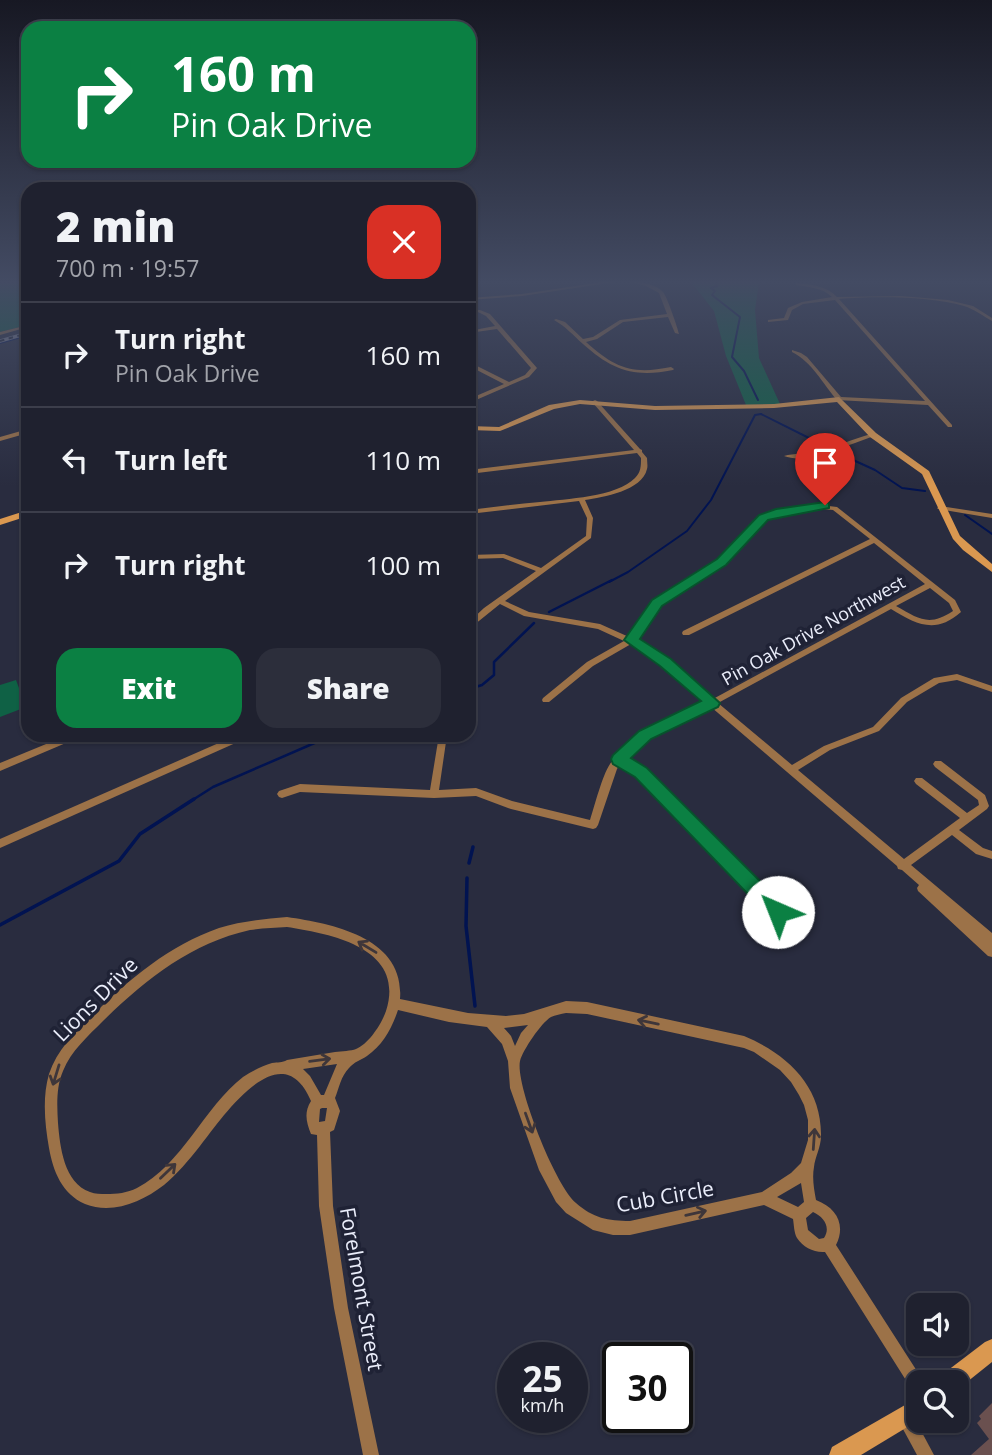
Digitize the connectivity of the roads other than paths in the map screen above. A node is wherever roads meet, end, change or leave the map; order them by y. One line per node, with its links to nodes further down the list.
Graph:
1 (519, 350): 7 (street)
2 (592, 350): 6 (street)
3 (882, 350): 11 (street)
4 (794, 351): 9 (street)
5 (476, 368): 7 (street)
6 (671, 369)
7 (509, 384): 8 (street)
8 (476, 398)
9 (839, 399): 10 (street); 11 (street); 15 (street)
10 (595, 402): 13 (street); 17 (street)
11 (930, 404): 12 (street)
12 (950, 426)
13 (476, 428)
14 (21, 432): 16 (street)
15 (873, 435): 18 (street); 21 (street)
16 (0, 439)
17 (640, 451): 19 (street); 20 (street)
18 (787, 456)
19 (476, 471)
20 (581, 499): 22 (street); 29 (street)
21 (940, 508): 24 (street); 28 (street)
22 (476, 511)
23 (21, 515): 25 (street)
24 (992, 516)
25 (0, 522)
26 (874, 540): 30 (street); 34 (street); 35 (street)
27 (476, 558): 29 (street)
28 (992, 569)
29 (542, 571): 31 (street)
30 (929, 585): 32 (street, Pin Oak Drive Northwest); 32 (street)
31 (499, 601): 33 (street); 35 (street)
32 (891, 606): 38 (street, Pin Oak Drive Northwest)
33 (476, 620)
34 (686, 633)
35 (631, 640): 37 (street); 38 (street)
36 (992, 689): 45 (street)
37 (545, 700)
38 (712, 703): 42 (street, Pin Oak Drive Northwest); 45 (street)
39 (60, 742): 44 (street)
40 (230, 742): 51 (street)
41 (442, 742): 48 (street)
42 (619, 759): 48 (street); 54 (street)
43 (939, 764): 49 (street)
44 (0, 767)
45 (791, 770): 53 (street)
46 (919, 781): 49 (street)
47 (282, 794): 48 (street)
48 (434, 794)
49 (967, 818): 50 (street)
50 (951, 829): 52 (street); 53 (street)
51 (0, 844)
52 (992, 855)
53 (902, 866): 55 (street); 56 (street)
54 (778, 912)
55 (992, 940)
56 (992, 951)
57 (395, 1004): 59 (street); 60 (street); 62 (street, Lions Drive, one-way to 62)
58 (546, 1013): 59 (street); 61 (street); 65 (street, one-way to 58)
59 (488, 1021): 61 (street, Cub Circle)
60 (357, 1054): 62 (street, Lions Drive, one-way to 60); 63 (street)
61 (514, 1061): 66 (street, Cub Circle, one-way to 66)
62 (282, 1067): 63 (street)
63 (323, 1102): 64 (street, Forelmont Street); 64 (street, Forelmont Street)
64 (323, 1129): 74 (street, Forelmont Street)
65 (807, 1167): 66 (street, Cub Circle); 67 (street)
66 (764, 1198): 67 (street)
67 (805, 1210): 68 (street); 68 (street)
68 (828, 1245): 70 (street)
69 (992, 1349): 71 (street)
70 (908, 1370)
71 (966, 1370)
72 (906, 1416): 75 (street)
73 (919, 1433): 76 (street)
74 (371, 1455)
75 (840, 1455)
76 (926, 1455)

